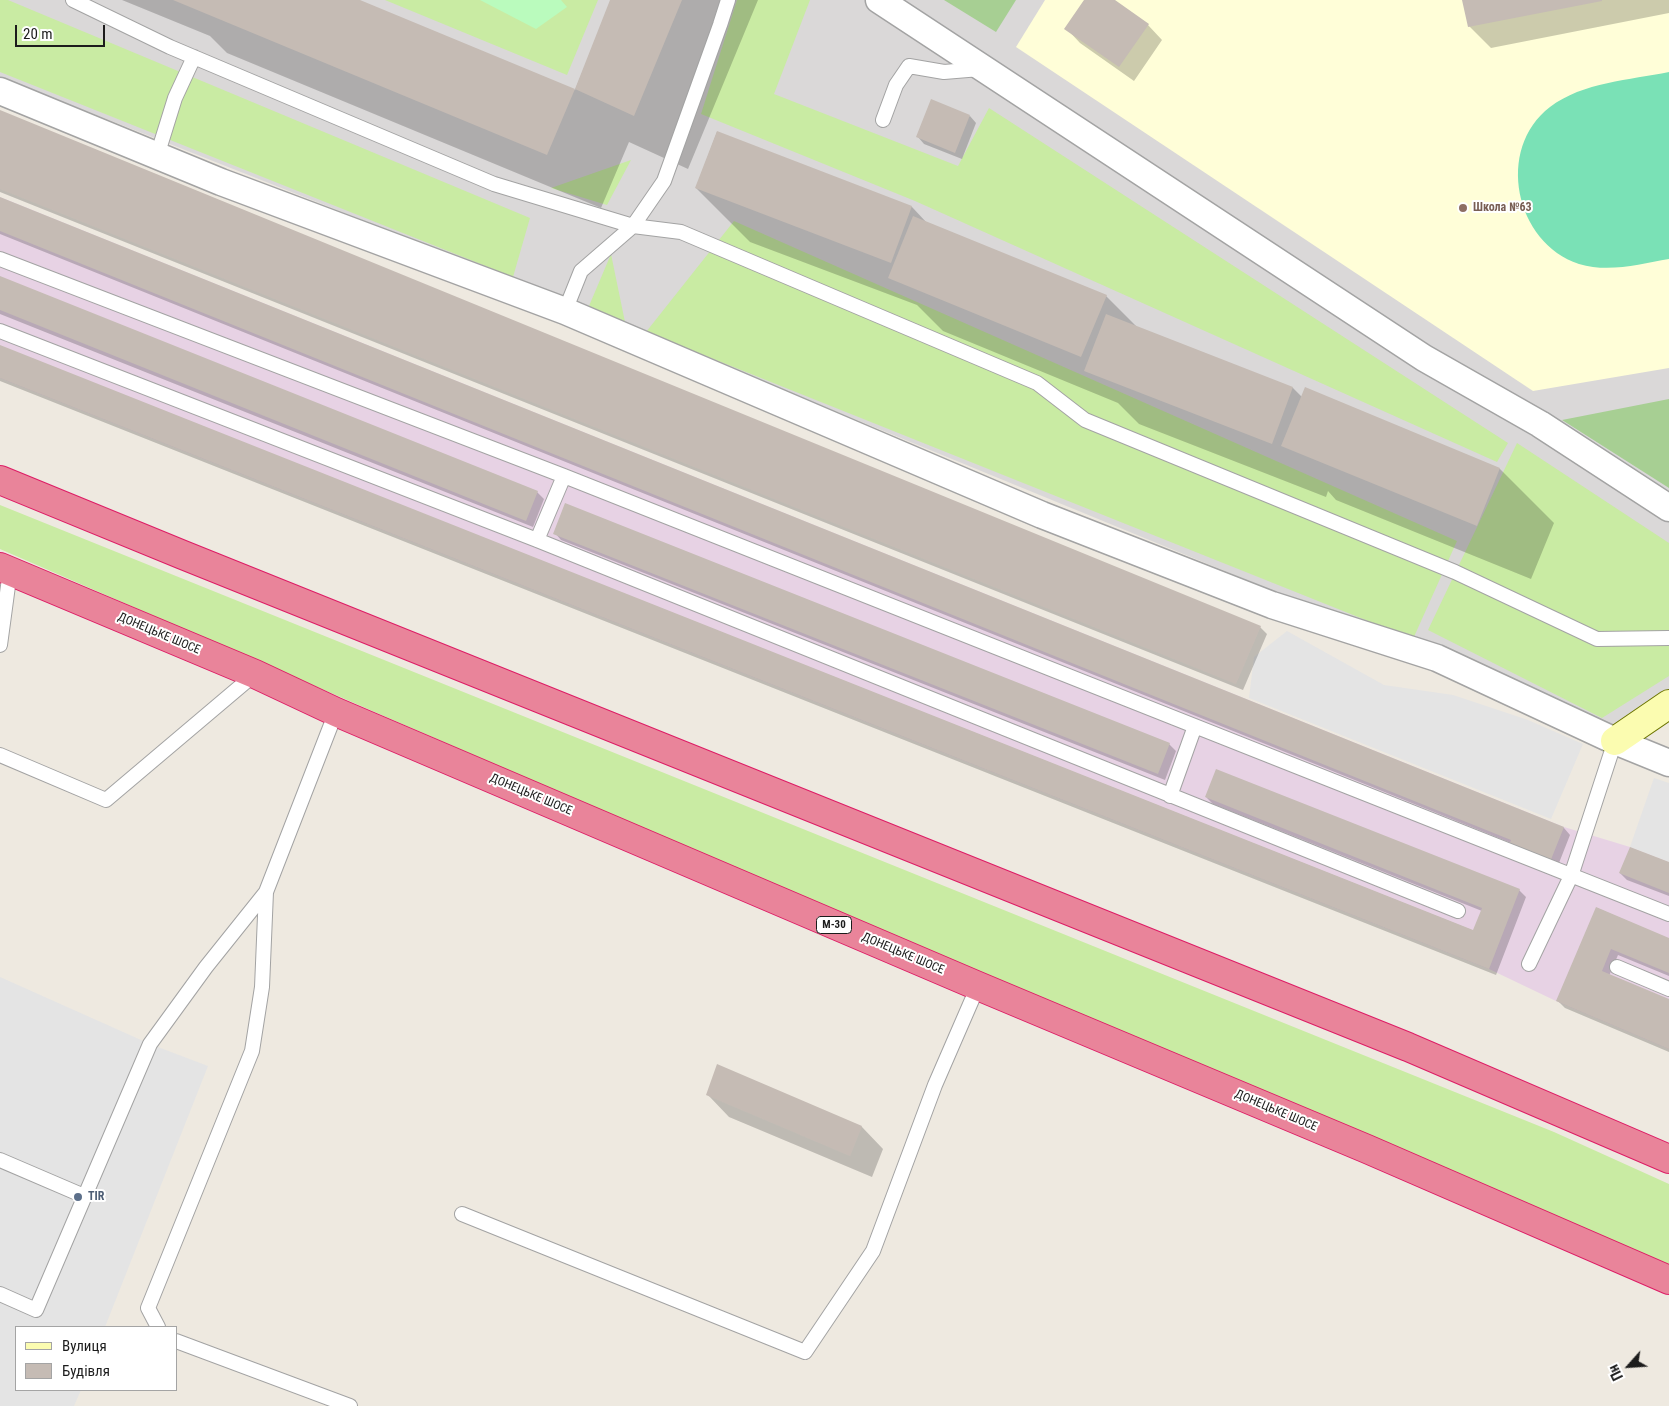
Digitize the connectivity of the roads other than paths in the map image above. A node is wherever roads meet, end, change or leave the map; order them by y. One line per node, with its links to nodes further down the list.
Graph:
1 (73, 0): 4 (lane)
2 (728, 0): 9 (lane)
3 (879, 0): 5 (street)
4 (194, 57): 8 (lane); 9 (lane)
5 (984, 69): 7 (lane); 15 (street)
6 (0, 92): 8 (street)
7 (883, 120)
8 (157, 156): 11 (street)
9 (633, 226): 11 (lane); 18 (lane)
10 (0, 259): 13 (lane)
11 (565, 311): 24 (street)
12 (0, 331): 16 (lane)
13 (564, 476): 16 (lane); 23 (lane)
14 (0, 480): 36 (highway)
15 (1669, 508)
16 (537, 540): 27 (lane)
17 (5, 569): 19 (lane); 20 (highway, ДОНЕЦЬКЕ ШОСЕ / М-30)
18 (1669, 638)
19 (0, 645)
20 (255, 674): 22 (highway, ДОНЕЦЬКЕ ШОСЕ / М-30); 25 (lane)
21 (1669, 704): 24 (street)
22 (336, 712): 29 (lane); 34 (highway, ДОНЕЦЬКЕ ШОСЕ / М-30)
23 (1195, 726): 27 (lane); 28 (lane)
24 (1615, 741): 26 (street); 28 (lane)
25 (0, 754)
26 (1669, 763)
27 (1170, 796): 30 (lane)
28 (1571, 876): 31 (lane); 32 (lane)
29 (266, 892): 38 (lane); 42 (lane)
30 (1458, 911)
31 (1669, 914)
32 (1529, 964)
33 (1617, 967): 35 (lane)
34 (978, 986): 39 (lane); 40 (highway, ДОНЕЦЬКЕ ШОСЕ / М-30)
35 (1669, 989)
36 (1669, 1159)
37 (0, 1160): 38 (lane)
38 (84, 1196): 41 (lane)
39 (462, 1214)
40 (1669, 1280)
41 (0, 1294)
42 (157, 1326)
43 (178, 1342): 44 (lane)
44 (350, 1406)

